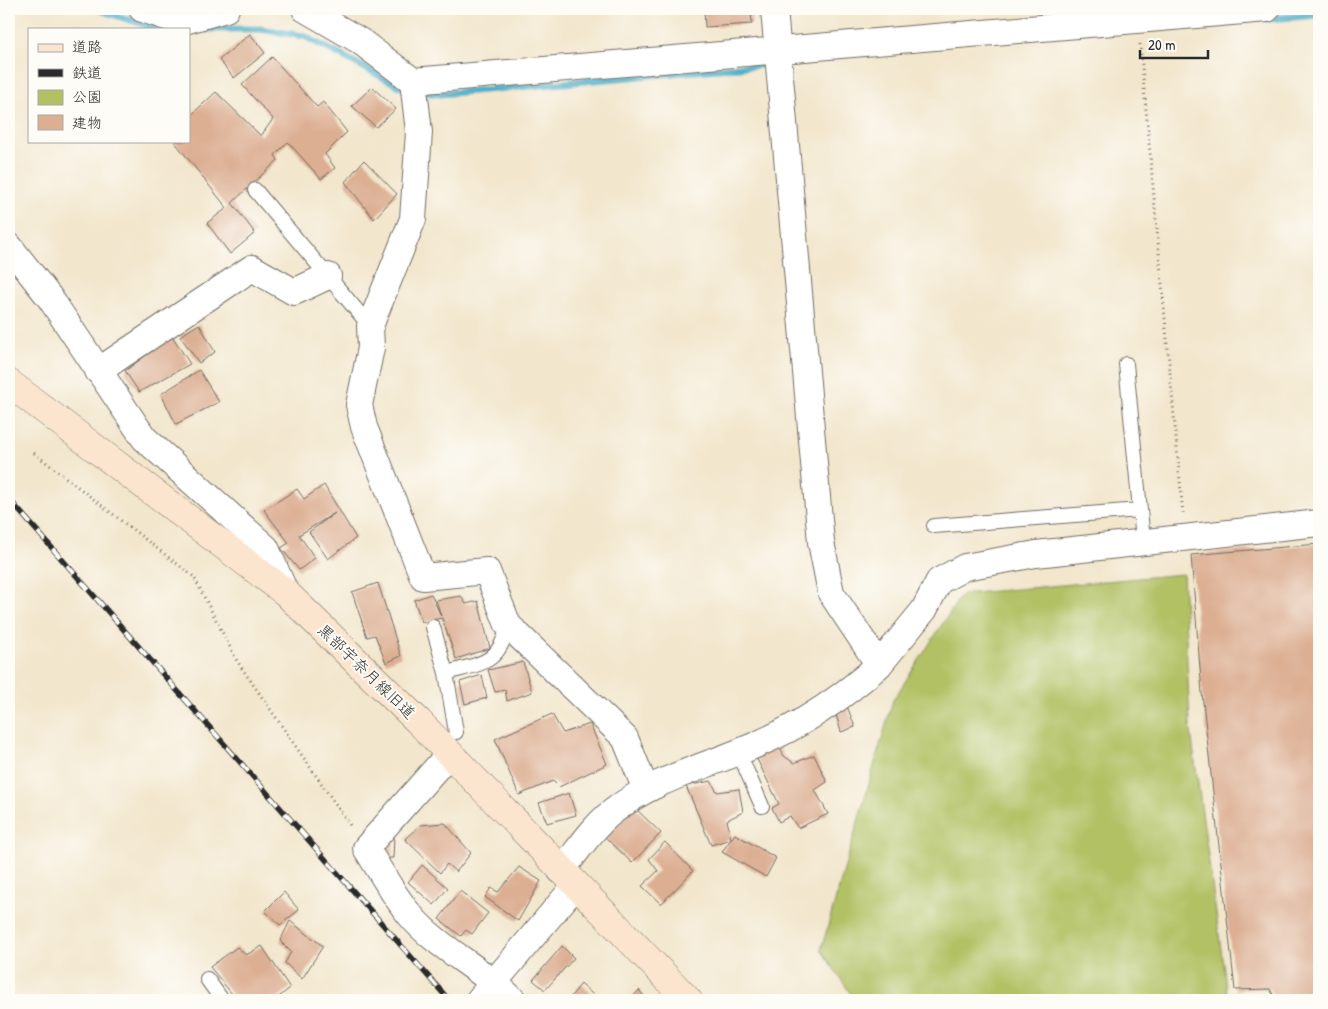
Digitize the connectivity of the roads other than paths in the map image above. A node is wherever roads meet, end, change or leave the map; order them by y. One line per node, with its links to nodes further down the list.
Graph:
1 (142, 9): 2 (street)
2 (226, 9)
3 (306, 9): 7 (street)
4 (774, 9): 6 (street)
5 (1267, 9): 6 (street)
6 (778, 49): 7 (street); 22 (street)
7 (412, 82): 11 (street)
8 (255, 190): 10 (lane)
9 (9, 246): 13 (street)
10 (328, 276): 11 (lane); 13 (street)
11 (370, 326): 20 (street)
12 (1126, 364): 15 (lane)
13 (98, 371): 19 (street)
14 (9, 383): 19 (street, 黒部宇奈月線旧道)
15 (1140, 510): 17 (lane); 18 (lane)
16 (1319, 524): 18 (street)
17 (934, 526)
18 (1143, 541): 22 (street)
19 (285, 592): 24 (street, 黒部宇奈月線旧道)
20 (508, 626): 23 (lane); 26 (street)
21 (433, 628): 23 (lane)
22 (879, 665): 25 (street)
23 (446, 673): 24 (lane)
24 (453, 743): 28 (street, 黒部宇奈月線旧道); 30 (street)
25 (738, 751): 26 (street); 27 (lane)
26 (646, 790): 28 (street)
27 (762, 806)
28 (569, 878): 30 (street); 33 (street, 黒部宇奈月線旧道)
29 (207, 979): 31 (lane)
30 (487, 991): 32 (street)
31 (222, 1000)
32 (513, 1000)
33 (688, 1000)

